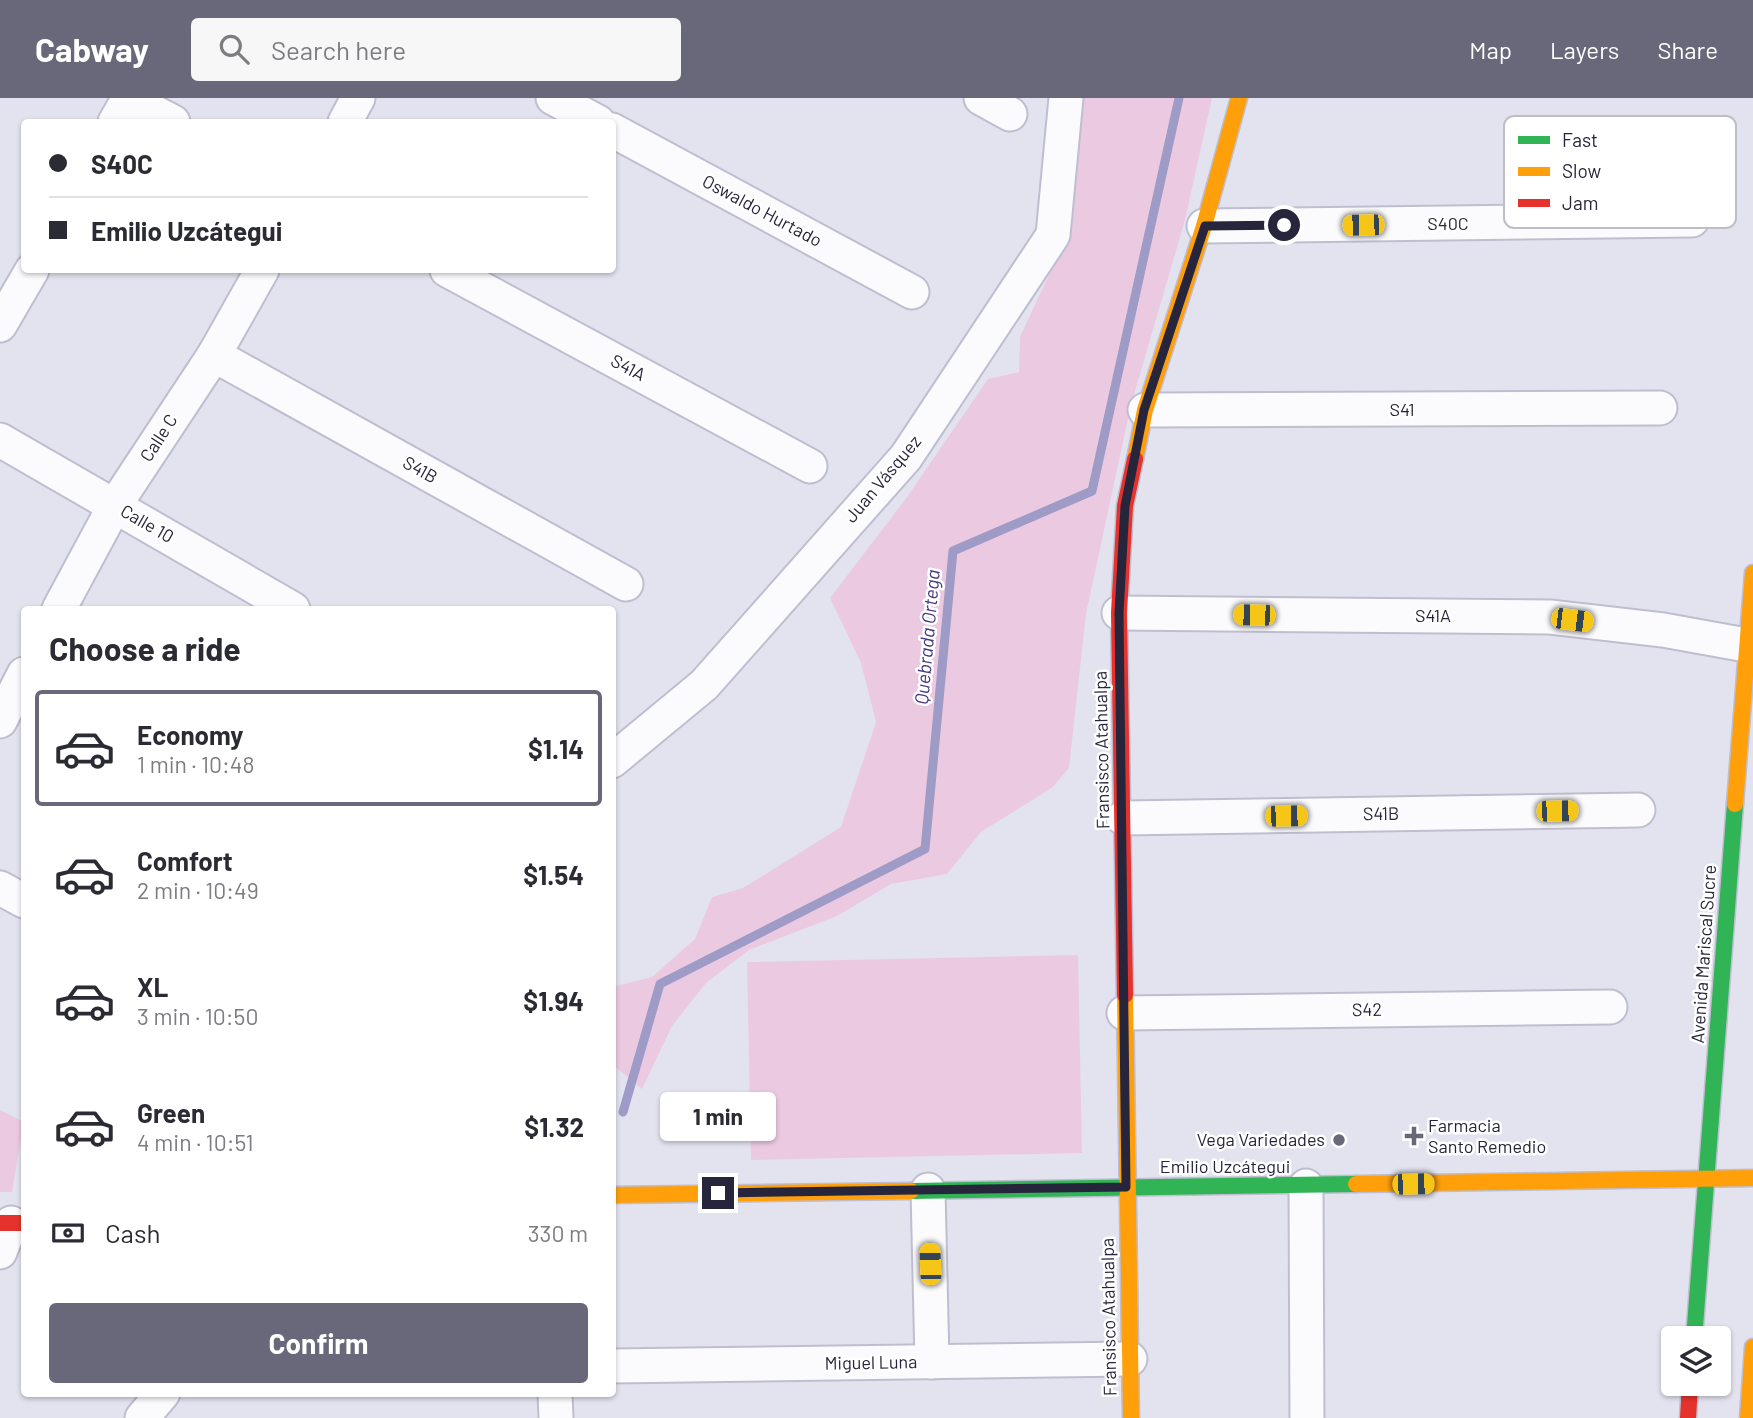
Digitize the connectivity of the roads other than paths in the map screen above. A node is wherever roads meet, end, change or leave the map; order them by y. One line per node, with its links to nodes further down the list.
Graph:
1 (128, 98): 8 (street); 9 (street)
2 (358, 98): 10 (street)
3 (553, 98): 11 (street)
4 (981, 98): 7 (street)
5 (1066, 98): 34 (street, Juan Vásquez)
6 (1239, 98): 14 (street, Fransisco Atahualpa)
7 (1010, 114)
8 (117, 119)
9 (167, 119)
10 (347, 119)
11 (592, 119)
12 (616, 132): 18 (street, Oswaldo Hurtado)
13 (1504, 222): 14 (street, S40C)
14 (1205, 226): 22 (street, Fransisco Atahualpa)
15 (30, 273): 19 (street)
16 (260, 273): 20 (street, Calle C)
17 (453, 273): 24 (street, S41A)
18 (912, 292)
19 (0, 325)
20 (214, 355): 25 (street, Calle C); 27 (street, S41B)
21 (1660, 408): 22 (street, S41)
22 (1144, 410): 30 (street, Fransisco Atahualpa)
23 (0, 440): 25 (street, Calle 10)
24 (810, 466)
25 (115, 505): 28 (street, Calle C); 29 (street, Calle 10)
26 (1753, 573): 31 (street, Avenida Mariscal Sucre)
27 (626, 584)
28 (61, 606)
29 (288, 606)
30 (1119, 613): 31 (street, S41A); 36 (street, Fransisco Atahualpa)
31 (1746, 645): 41 (street, Avenida Mariscal Sucre)
32 (17, 679): 33 (street)
33 (0, 721)
34 (616, 758)
35 (1638, 810): 36 (street, S41B)
36 (1123, 818): 40 (street, Fransisco Atahualpa)
37 (0, 888): 38 (street)
38 (21, 899)
39 (1610, 1007): 40 (street, S42)
40 (1124, 1013): 44 (street, Fransisco Atahualpa)
41 (1707, 1176): 42 (street, Emilio Uzcátegui); 43 (street, Emilio Uzcátegui); 47 (street, Avenida Mariscal Sucre)
42 (1753, 1178)
43 (1306, 1186): 44 (street, Emilio Uzcátegui); 58 (street)
44 (1126, 1187): 45 (street, Emilio Uzcátegui); 49 (street, Fransisco Atahualpa)
45 (928, 1190): 46 (street, Emilio Uzcátegui); 50 (street)
46 (616, 1195)
47 (1695, 1326)
48 (1753, 1347): 60 (street)
49 (1130, 1359): 50 (street, Miguel Luna); 57 (street, Fransisco Atahualpa)
50 (932, 1362): 51 (street, Miguel Luna)
51 (616, 1366)
52 (1689, 1396): 59 (street)
53 (160, 1397): 55 (street)
54 (555, 1397): 56 (street)
55 (142, 1418)
56 (556, 1418)
57 (1131, 1418)
58 (1307, 1418)
59 (1688, 1418)
60 (1748, 1418)

